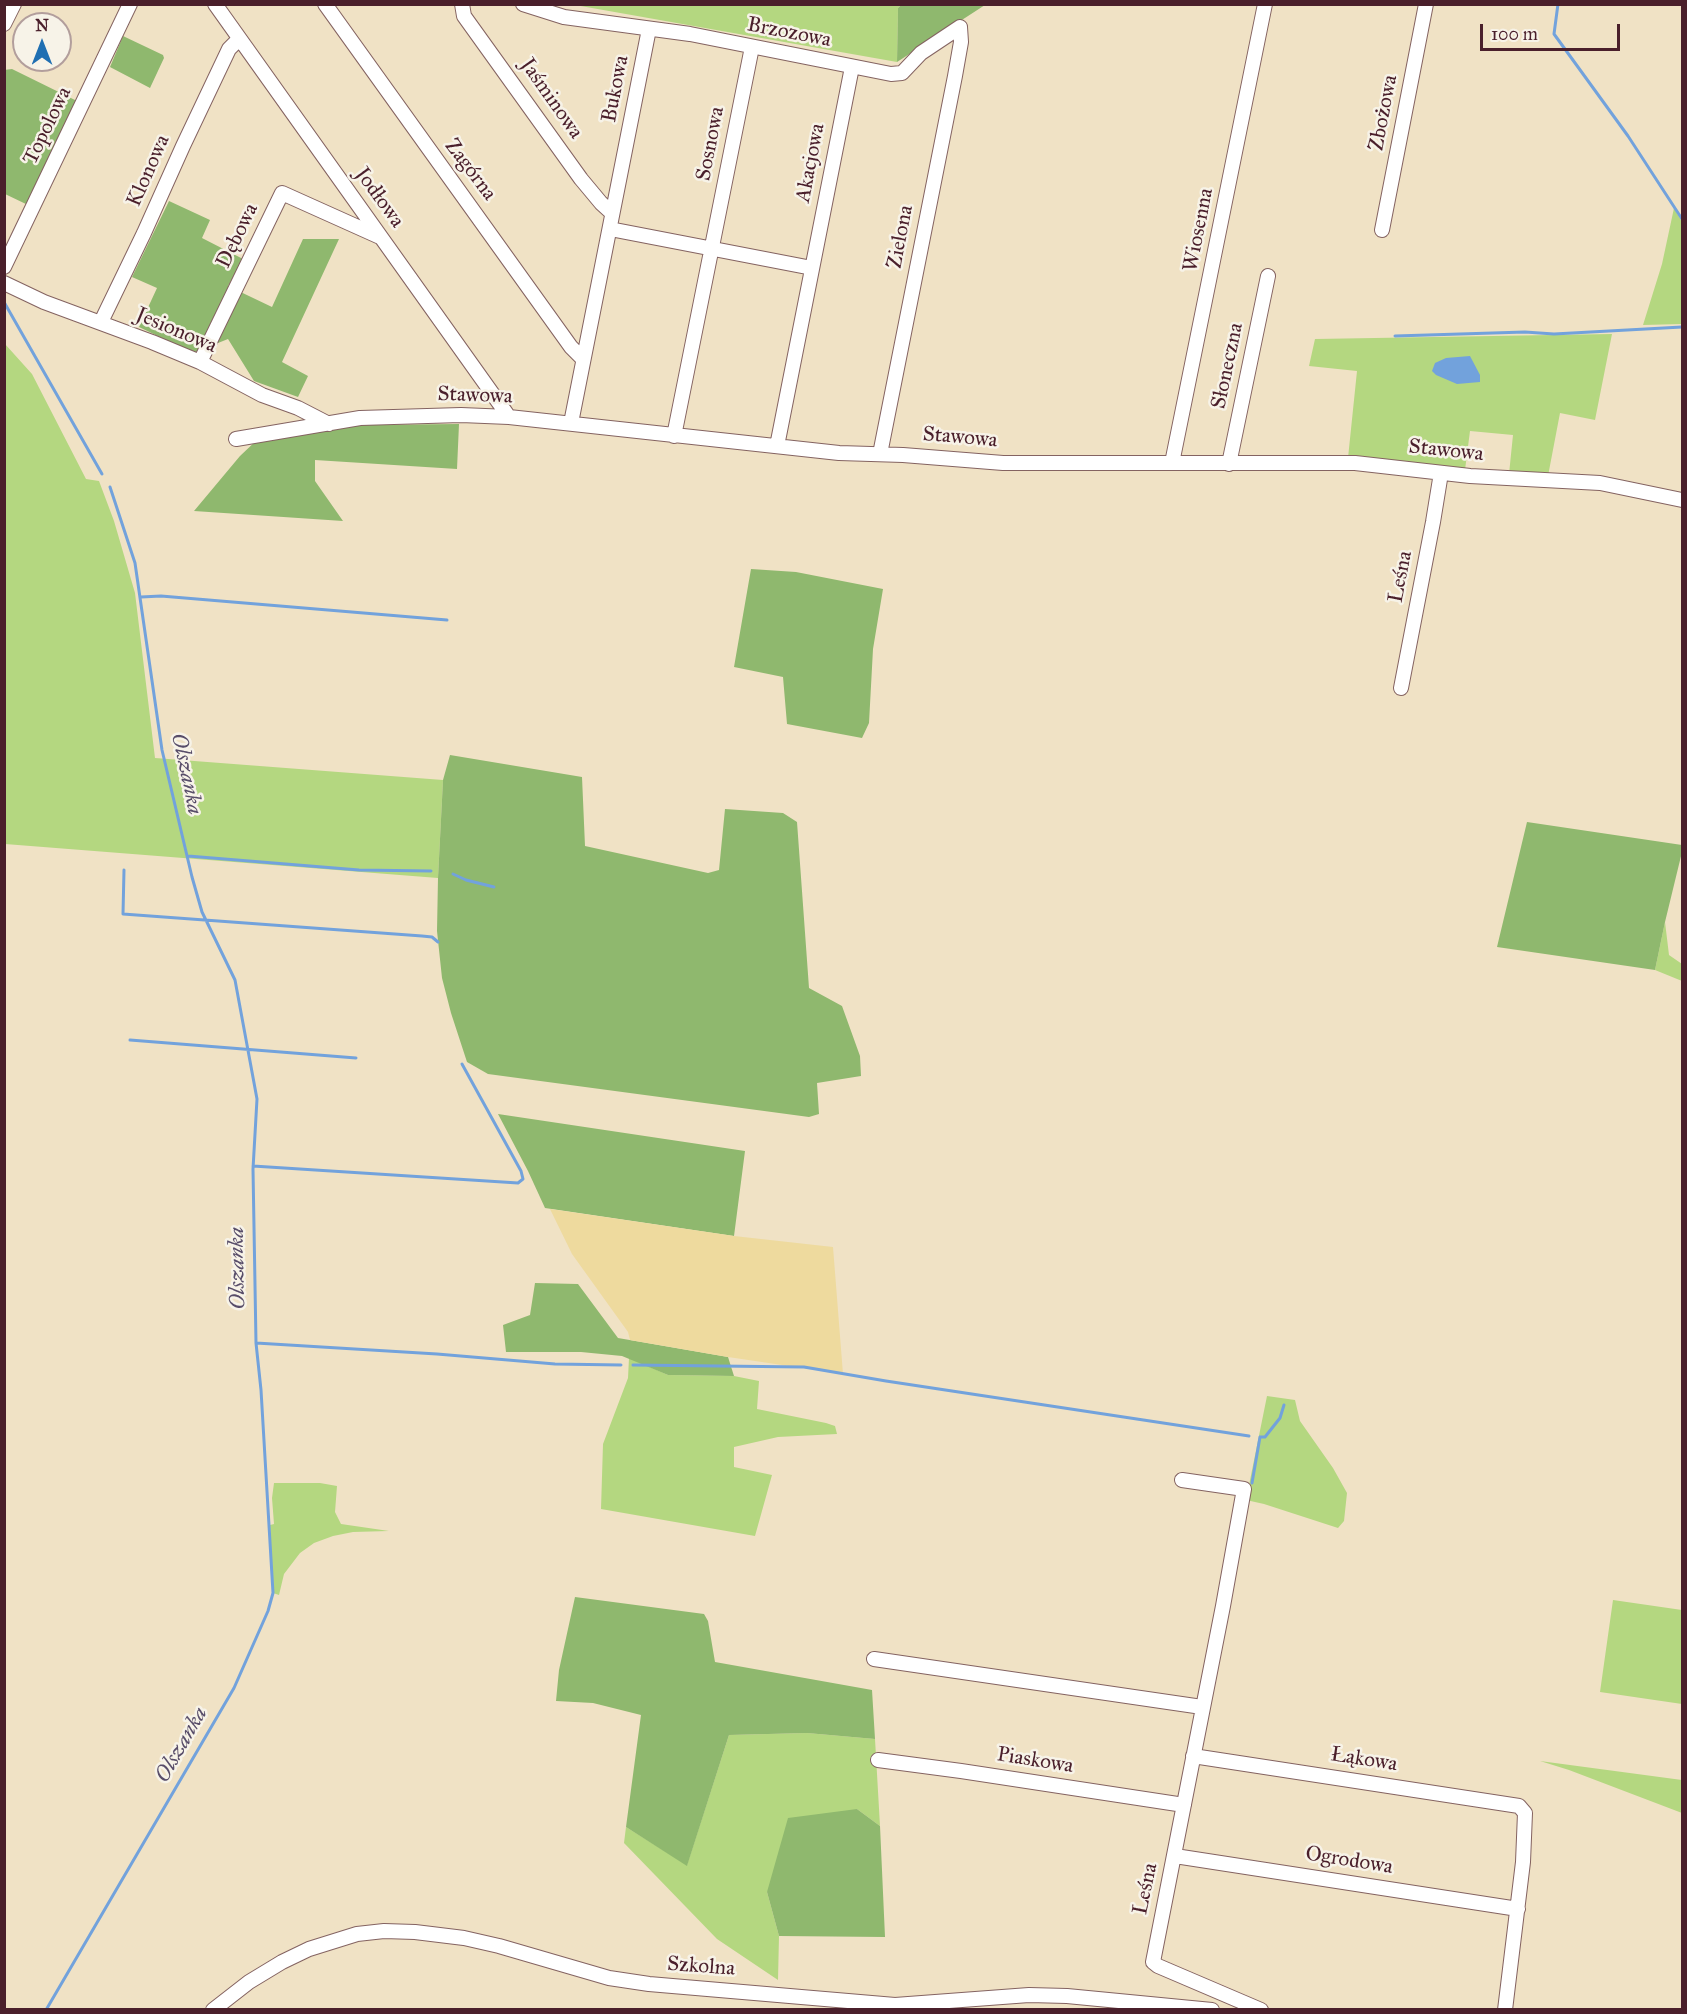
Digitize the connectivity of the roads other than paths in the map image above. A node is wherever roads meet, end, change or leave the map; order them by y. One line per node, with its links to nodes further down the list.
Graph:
1 (14, 4): 9 (street)
2 (130, 4): 20 (street, Topolowa)
3 (215, 4): 12 (street, Jodłowa)
4 (325, 4): 25 (street, Zagórna)
5 (462, 4): 15 (street, Jaśminowa)
6 (523, 4): 11 (street, Brzozowa)
7 (1265, 4): 34 (street, Wiosenna)
8 (1426, 4): 17 (street, Zbożowa)
9 (4, 24)
10 (960, 27): 14 (street, Brzozowa); 33 (street, Zielona)
11 (649, 29): 13 (street, Brzozowa); 15 (street, Bukowa)
12 (239, 39): 18 (street, Jodłowa); 24 (street, Klonowa)
13 (752, 47): 14 (street, Brzozowa); 19 (street, Sosnowa)
14 (852, 67): 21 (street, Akacjowa)
15 (612, 213): 16 (street, Bukowa)
16 (610, 229): 19 (street); 25 (street, Bukowa)
17 (1382, 230)
18 (382, 238): 26 (street, Dębowa); 27 (street, Jodłowa)
19 (712, 248): 21 (street); 30 (street, Sosnowa)
20 (4, 267)
21 (812, 268): 32 (street, Akacjowa)
22 (1268, 276): 35 (street, Słoneczna)
23 (4, 283): 24 (street, Jesionowa)
24 (100, 322): 26 (street, Jesionowa)
25 (584, 359): 28 (street, Bukowa)
26 (200, 362): 29 (street, Jesionowa)
27 (509, 417): 28 (street, Stawowa); 29 (street, Stawowa)
28 (571, 423): 30 (street, Stawowa)
29 (329, 424): 31 (street, Stawowa)
30 (674, 436): 32 (street, Stawowa)
31 (236, 439)
32 (777, 446): 33 (street, Stawowa)
33 (880, 454): 34 (street, Stawowa)
34 (1172, 463): 35 (street, Stawowa)
35 (1229, 464): 36 (street, Stawowa)
36 (1441, 473): 37 (street, Stawowa); 38 (street, Leśna)
37 (1683, 500)
38 (1401, 688)
39 (1182, 1480): 41 (street, Leśna)
40 (874, 1659): 41 (street)
41 (1202, 1707): 42 (street, Leśna)
42 (1193, 1756): 44 (street, Leśna); 46 (street, Łąkowa)
43 (878, 1760): 44 (street, Piaskowa)
44 (1184, 1805): 45 (street, Leśna)
45 (1175, 1856): 46 (street, Ogrodowa); 47 (street, Leśna)
46 (1518, 1909): 51 (street)
47 (1235, 2004): 50 (street, Leśna)
48 (213, 2010): 49 (street, Szkolna)
49 (1212, 2010)
50 (1261, 2010)
51 (1505, 2010)

